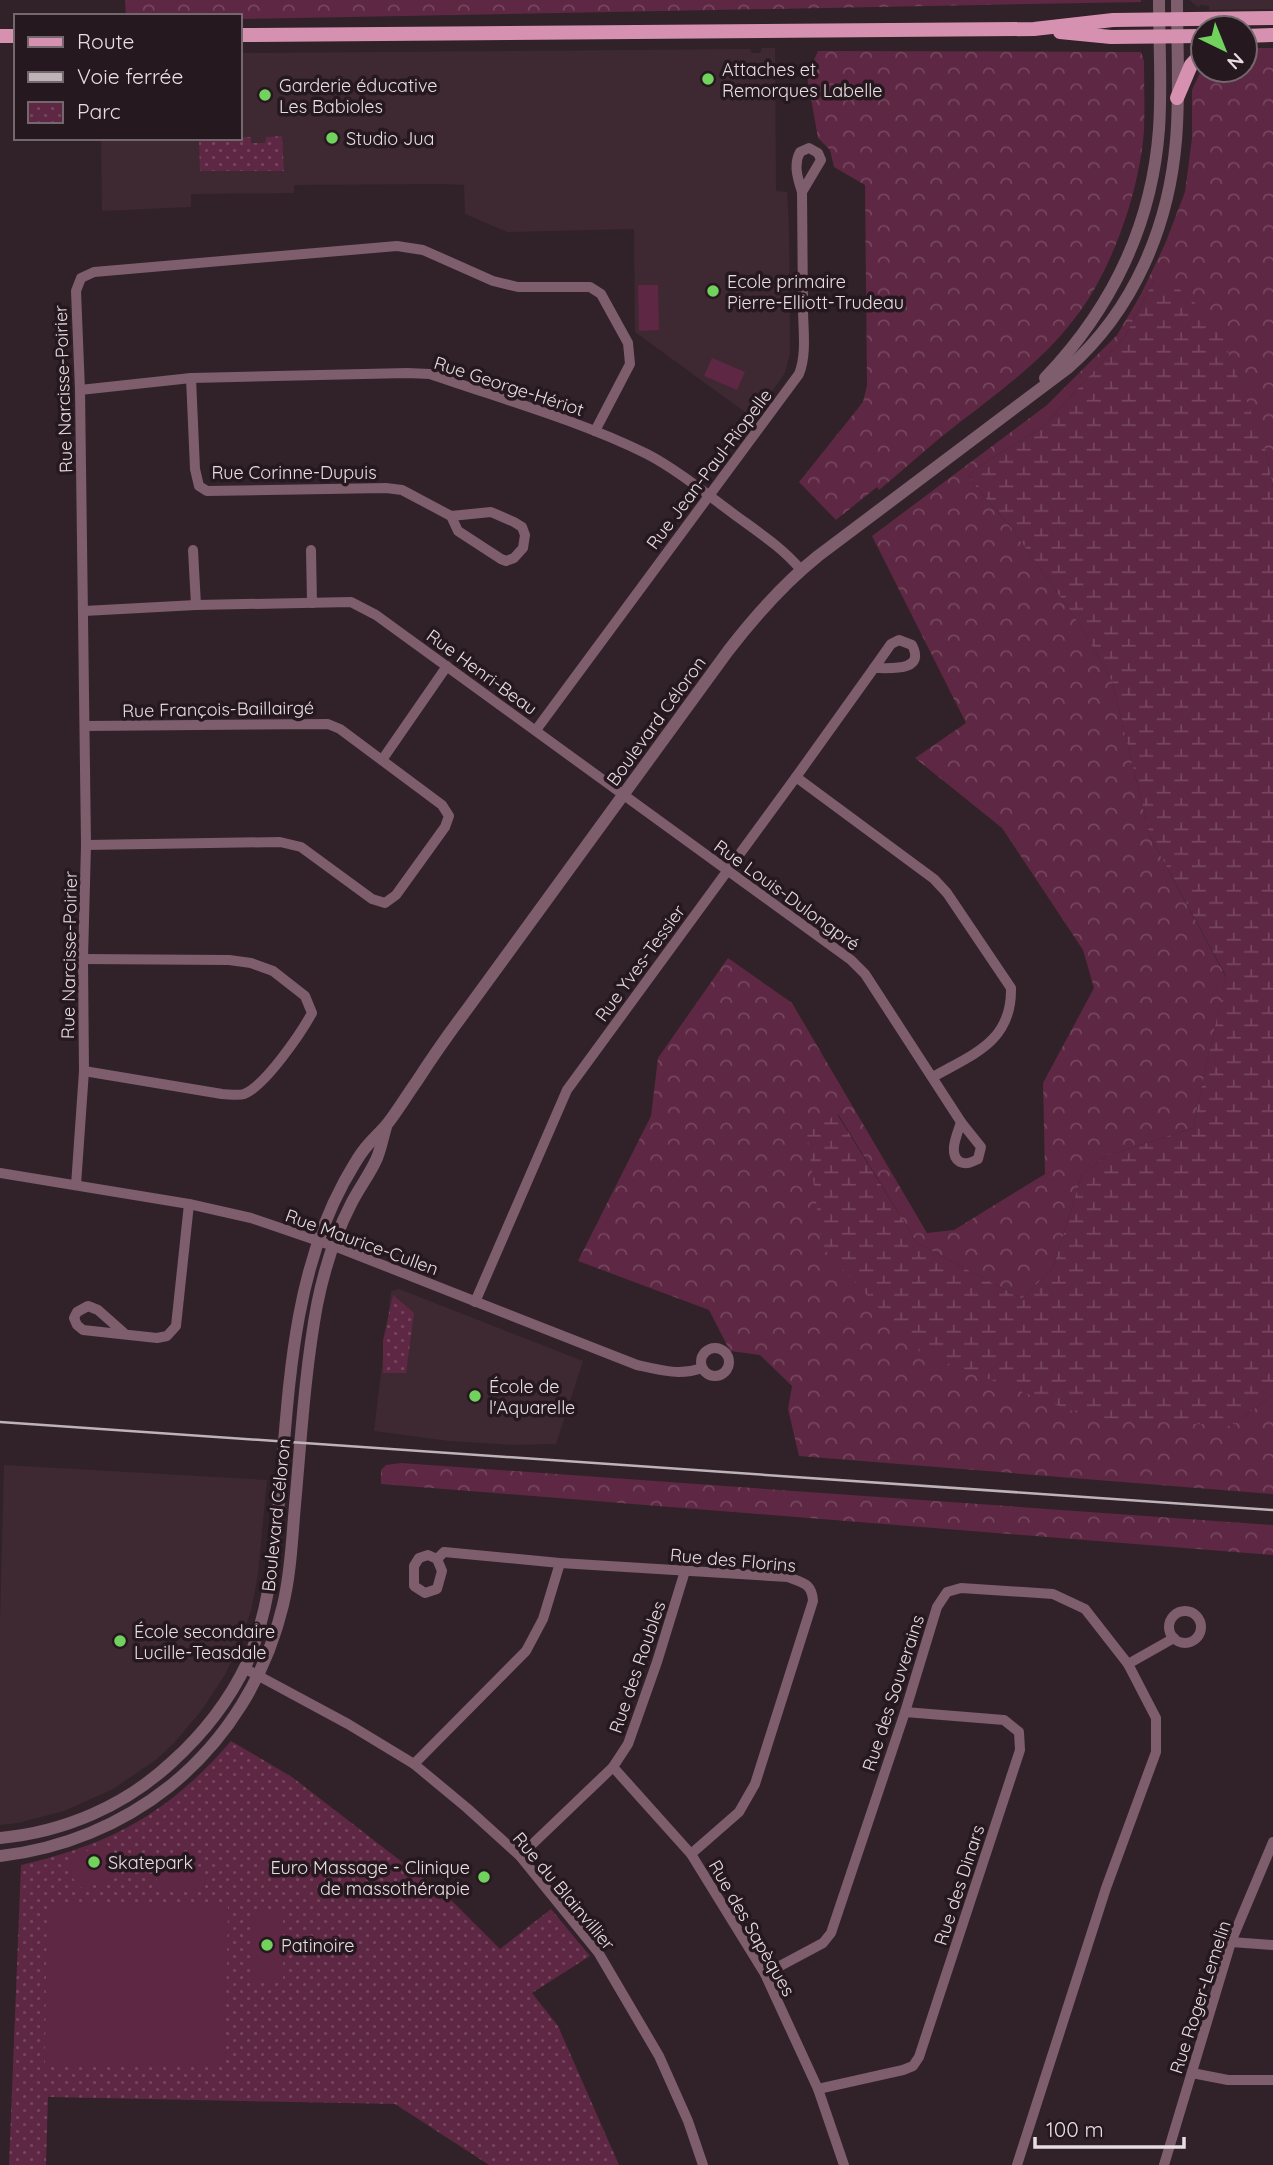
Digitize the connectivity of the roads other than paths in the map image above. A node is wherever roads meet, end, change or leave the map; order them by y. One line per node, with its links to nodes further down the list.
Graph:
1 (1159, 0): 4 (street, Boulevard Céloron)
2 (1177, 0): 5 (street, Boulevard Céloron)
3 (1273, 18): 5 (main road)
4 (1159, 19): 5 (main road); 6 (main road); 8 (street, Boulevard Céloron)
5 (1177, 19): 9 (street, Boulevard Céloron)
6 (1034, 29): 7 (main road); 8 (main road)
7 (242, 35)
8 (1160, 37): 9 (main road); 16 (street, Boulevard Céloron)
9 (1177, 37): 10 (main road); 12 (street, Boulevard Céloron)
10 (1189, 37)
11 (1189, 70): 12 (main road)
12 (1177, 98): 16 (street, Boulevard Céloron)
13 (802, 191): 18 (street, Rue Jean-Paul-Riopelle)
14 (191, 378): 15 (street, Rue George-Hériot); 17 (street, Rue George-Hériot); 19 (street, Rue Corinne-Dupuis)
15 (80, 390): 17 (street, Rue Narcisse-Poirier); 25 (street, Rue Narcisse-Poirier)
16 (1019, 403): 22 (street, Boulevard Céloron)
17 (595, 431): 18 (street, Rue George-Hériot)
18 (709, 496): 22 (street, Rue George-Hériot); 29 (street, Rue Jean-Paul-Riopelle)
19 (451, 516): 19 (street, Rue Corinne-Dupuis)
20 (193, 550): 24 (street)
21 (311, 550): 23 (street)
22 (801, 570): 32 (street, Boulevard Céloron)
23 (312, 603): 24 (street, Rue Henri-Beau); 26 (street, Rue Henri-Beau)
24 (196, 605): 25 (street, Rue Henri-Beau)
25 (84, 611): 28 (street, Rue Narcisse-Poirier)
26 (447, 666): 29 (street, Rue Henri-Beau); 30 (street)
27 (874, 668): 31 (street, Rue Yves-Tessier)
28 (85, 726): 30 (street, Rue François-Baillairgé); 33 (street, Rue Narcisse-Poirier)
29 (536, 730): 32 (street, Rue Henri-Beau)
30 (382, 760): 33 (street, Rue François-Baillairgé)
31 (796, 777): 34 (street, Rue Yves-Tessier); 37 (street)
32 (624, 794): 34 (street, Rue Louis-Dulongpré); 39 (street, Boulevard Céloron)
33 (86, 845): 35 (street, Rue Narcisse-Poirier)
34 (727, 870): 37 (street, Rue Louis-Dulongpré); 45 (street, Rue Yves-Tessier)
35 (83, 959): 36 (street, Rue Narcisse-Poirier); 36 (street)
36 (84, 1071): 41 (street, Rue Narcisse-Poirier)
37 (933, 1077): 38 (street, Rue Louis-Dulongpré)
38 (961, 1122)
39 (387, 1124): 43 (street, Boulevard Céloron); 44 (street, Boulevard Céloron)
40 (0, 1173): 41 (street, Rue Maurice-Cullen)
41 (76, 1185): 42 (street, Rue Maurice-Cullen)
42 (189, 1204): 43 (street, Rue Maurice-Cullen); 46 (street)
43 (318, 1240): 44 (street, Rue Maurice-Cullen); 53 (street, Boulevard Céloron)
44 (334, 1246): 45 (street, Rue Maurice-Cullen); 54 (street, Boulevard Céloron)
45 (475, 1302): 47 (street, Rue Maurice-Cullen)
46 (124, 1333): 46 (street)
47 (702, 1368)
48 (437, 1559): 49 (street, Rue des Florins)
49 (560, 1563): 50 (street, Rue des Florins); 56 (street)
50 (685, 1571): 57 (street, Rue des Roubles); 60 (street, Rue des Florins)
51 (1174, 1638): 52 (street)
52 (1128, 1664): 55 (street, Rue des Souverains); 71 (street, Rue des Souverains)
53 (244, 1668): 54 (street, Rue du Blainvillier); 58 (street, Boulevard Céloron)
54 (258, 1675): 56 (street, Rue du Blainvillier); 61 (street, Boulevard Céloron)
55 (905, 1712): 65 (street, Rue des Souverains); 68 (street, Rue des Dinars)
56 (414, 1764): 62 (street, Rue du Blainvillier)
57 (613, 1767): 60 (street, Rue des Sapèques); 62 (street, Rue des Roubles)
58 (0, 1839)
59 (1273, 1842): 63 (street, Rue Roger-Lemelin)
60 (691, 1854): 65 (street, Rue des Sapèques)
61 (0, 1856)
62 (520, 1856): 69 (street, Rue du Blainvillier)
63 (1231, 1942): 64 (street); 66 (street, Rue Roger-Lemelin)
64 (1273, 1945)
65 (765, 1974): 68 (street, Rue des Sapèques)
66 (1192, 2073): 67 (street); 72 (street, Rue Roger-Lemelin)
67 (1273, 2080)
68 (818, 2089): 70 (street, Rue des Sapèques)
69 (703, 2165)
70 (844, 2165)
71 (1017, 2165)
72 (1164, 2165)

